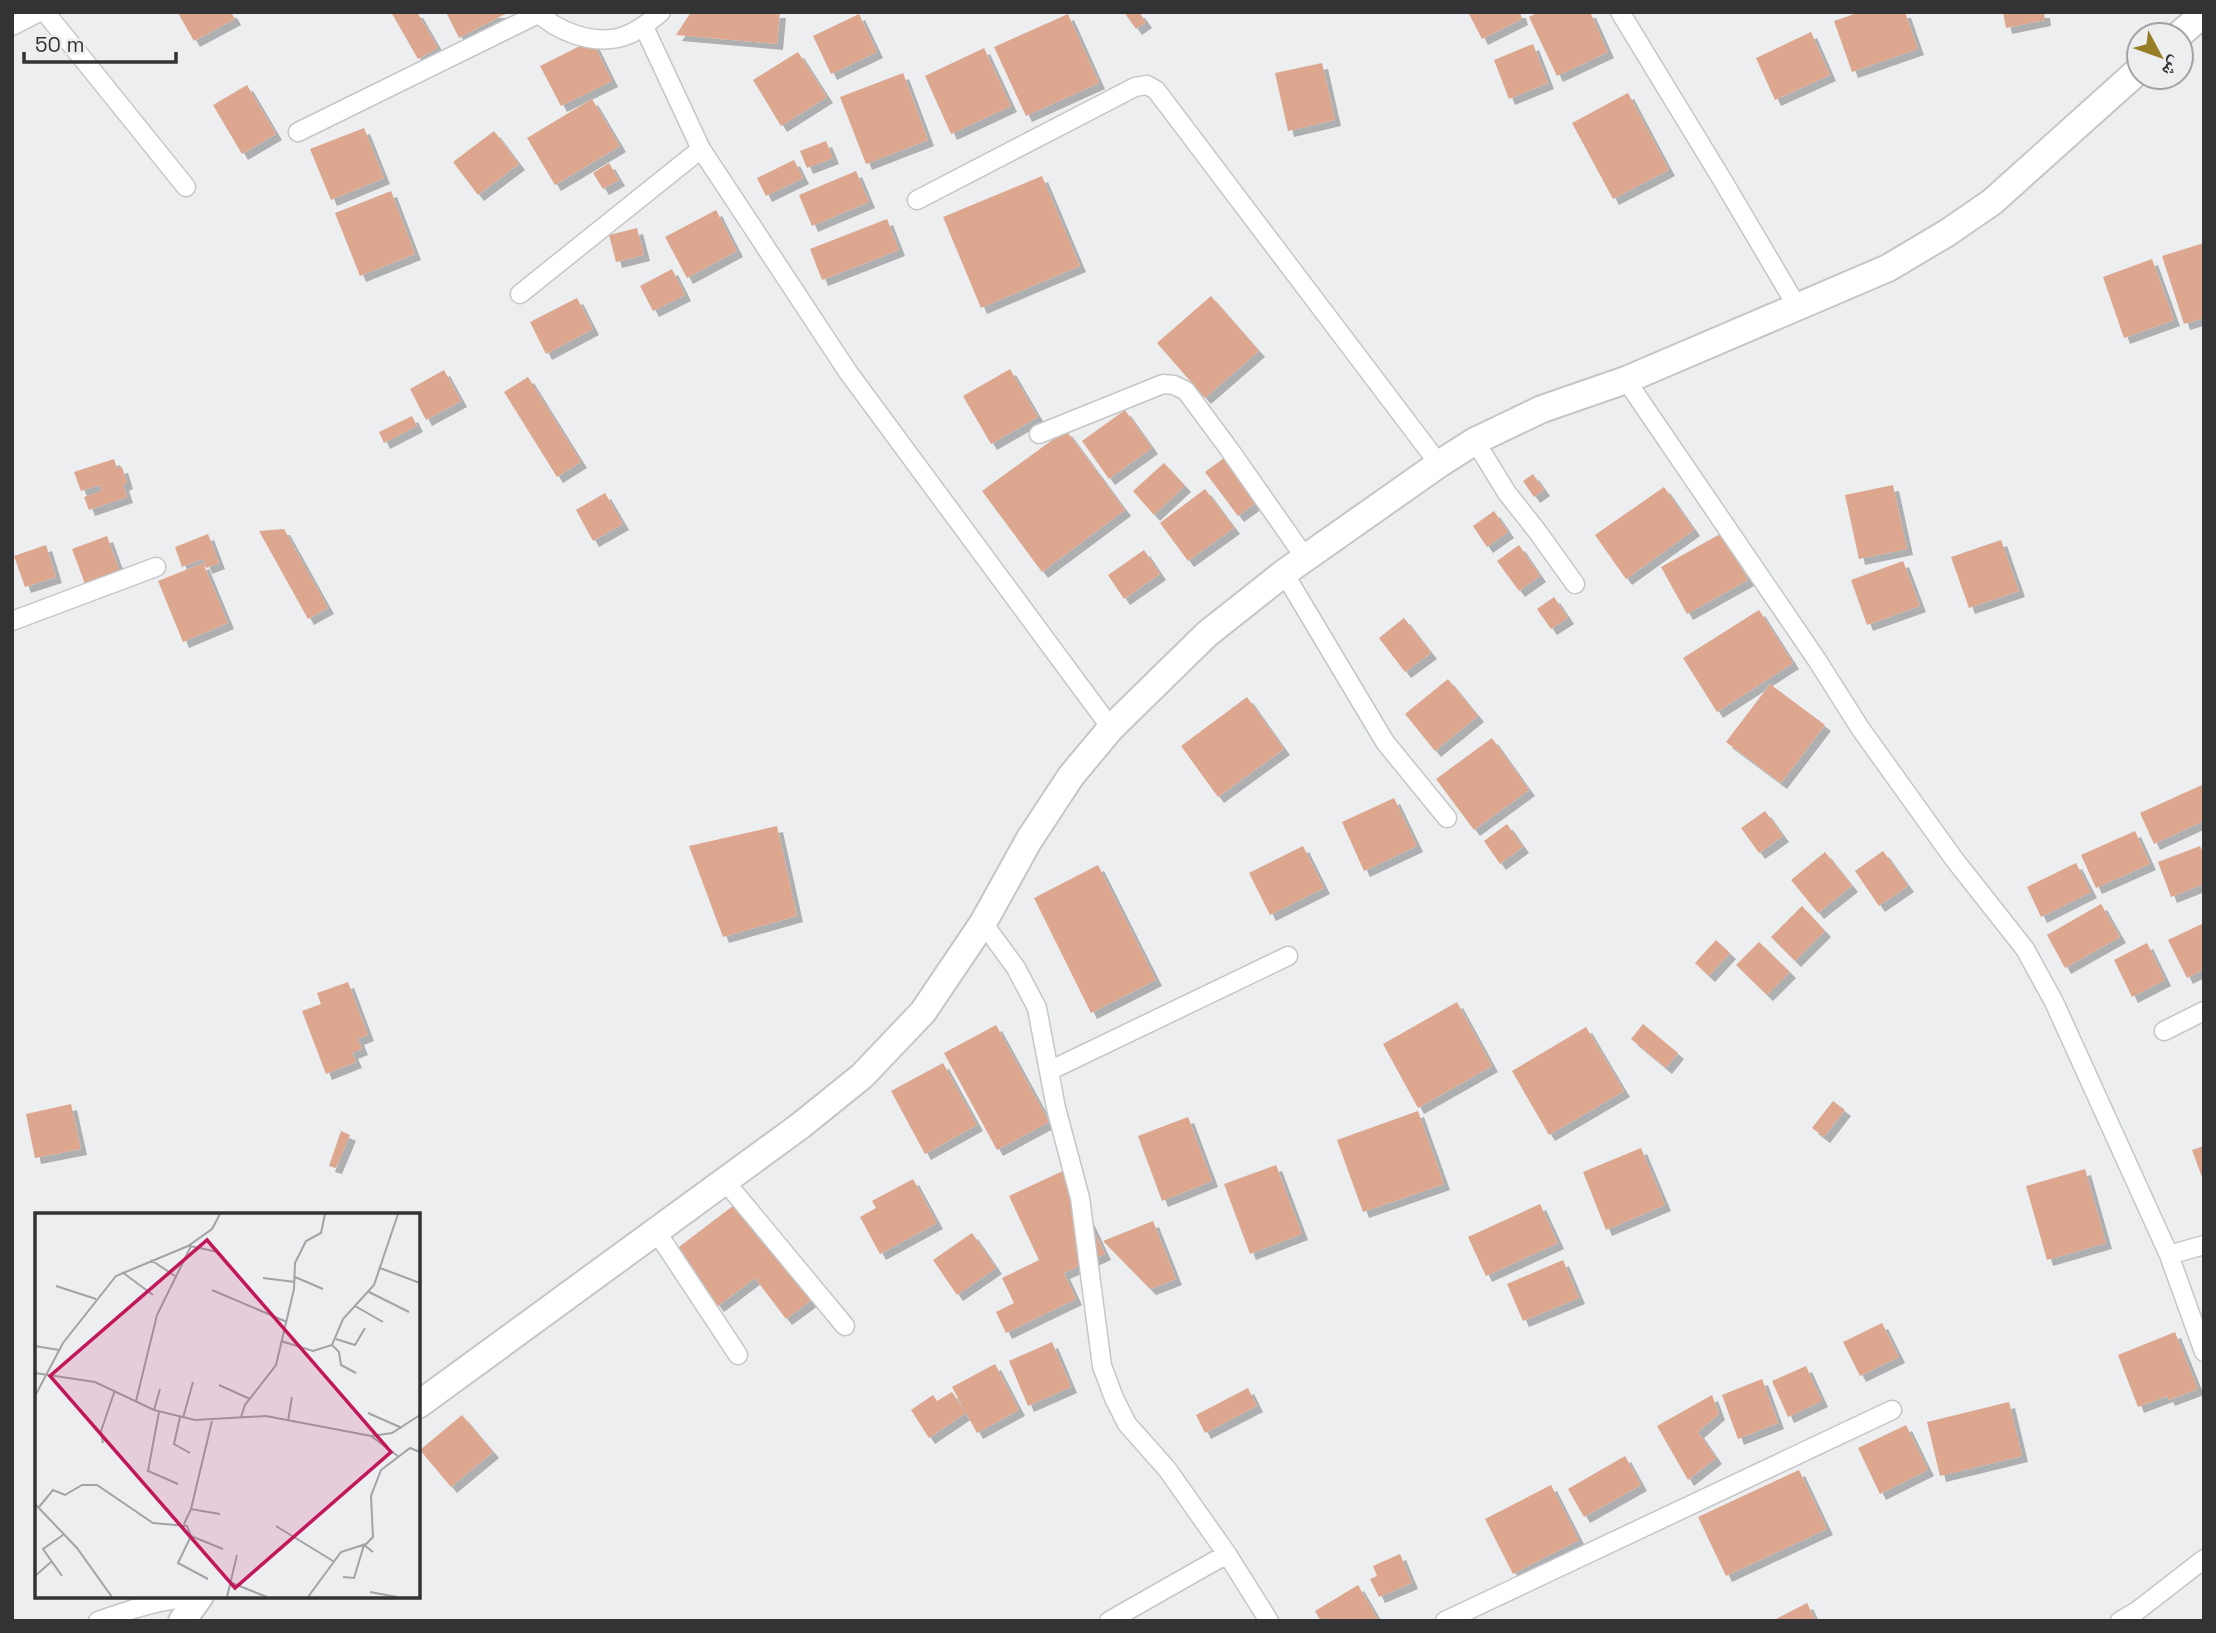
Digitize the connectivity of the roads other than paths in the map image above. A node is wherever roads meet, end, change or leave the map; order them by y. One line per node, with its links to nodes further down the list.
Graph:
1 (42, 12): 5 (street); 10 (street)
2 (661, 12): 6 (street)
3 (1620, 12): 13 (street)
4 (537, 13): 6 (street); 8 (street)
5 (12, 26)
6 (644, 27): 9 (street)
7 (2125, 83): 13 (street)
8 (298, 132)
9 (701, 149): 12 (street); 22 (street)
10 (186, 187)
11 (917, 200): 17 (street)
12 (520, 294)
13 (1798, 308): 14 (street)
14 (1626, 380): 16 (street); 32 (street)
15 (1039, 434): 18 (street)
16 (1475, 441): 17 (street); 20 (street)
17 (1439, 464): 18 (street)
18 (1295, 566): 22 (street); 23 (street)
19 (156, 567): 21 (street)
20 (1575, 584)
21 (12, 621)
22 (1111, 728): 24 (street)
23 (1447, 818)
24 (983, 923): 28 (street); 29 (street)
25 (1288, 956): 28 (street)
26 (2204, 1011): 27 (street)
27 (2164, 1031)
28 (1049, 1071): 38 (street)
29 (724, 1180): 30 (street); 33 (street)
30 (656, 1231): 35 (street); 36 (street)
31 (2204, 1245): 32 (street)
32 (2169, 1255): 34 (street)
33 (845, 1326)
34 (2204, 1352)
35 (738, 1355)
36 (420, 1404)
37 (1892, 1410): 46 (street)
38 (1227, 1554): 44 (street); 45 (street)
39 (2204, 1559): 47 (street)
40 (174, 1598): 42 (street)
41 (199, 1598): 43 (street)
42 (98, 1621)
43 (182, 1621)
44 (1109, 1621)
45 (1269, 1621)
46 (1445, 1621)
47 (2120, 1621)

